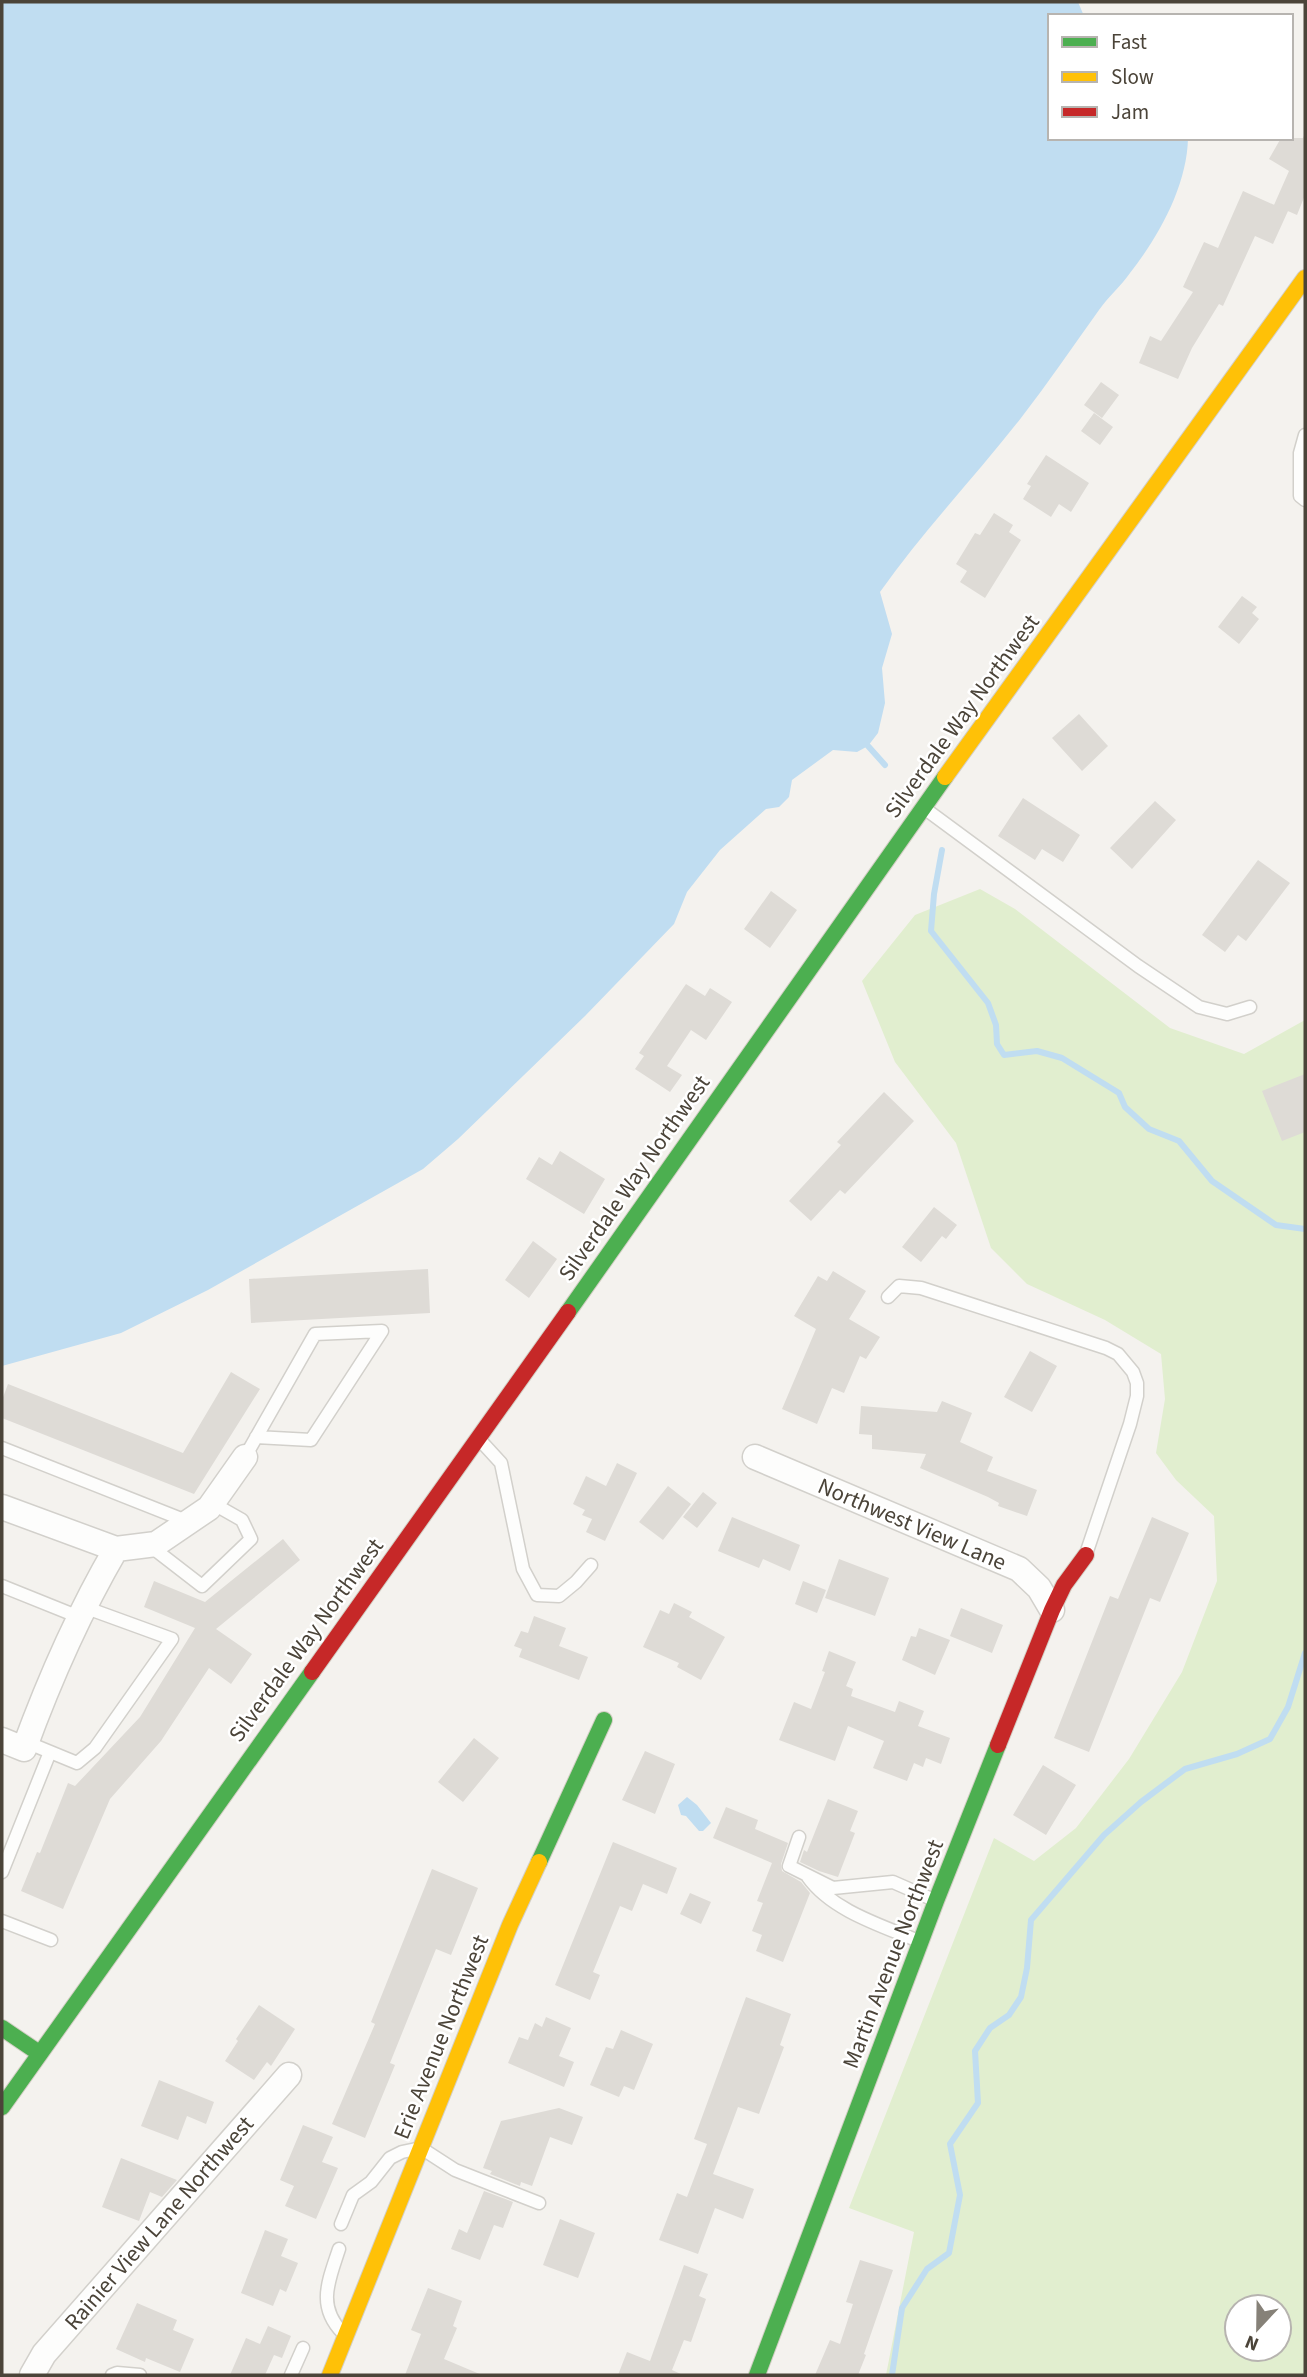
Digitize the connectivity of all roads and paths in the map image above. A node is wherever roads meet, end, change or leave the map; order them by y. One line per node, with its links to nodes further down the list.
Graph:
1 (1305, 278): 4 (main road, Silverdale Way Northwest)
2 (1305, 435): 3 (lane)
3 (1305, 500)
4 (924, 807): 5 (lane); 7 (main road, Silverdale Way Northwest)
5 (1251, 1007)
6 (888, 1297): 16 (lane)
7 (479, 1438): 17 (lane); 32 (main road, Silverdale Way Northwest)
8 (250, 1447): 8 (lane); 11 (street)
9 (2, 1448): 13 (lane)
10 (755, 1457): 19 (street, Northwest View Lane)
11 (212, 1503): 13 (street); 14 (lane)
12 (2, 1507): 15 (street)
13 (189, 1522): 14 (street)
14 (149, 1545): 15 (street)
15 (116, 1549): 20 (street)
16 (1086, 1555): 19 (main road, Martin Avenue Northwest)
17 (591, 1565)
18 (2, 1586): 20 (lane)
19 (1052, 1611): 27 (main road, Martin Avenue Northwest)
20 (81, 1612): 22 (street); 23 (lane)
21 (604, 1720): 35 (main road, Erie Avenue Northwest)
22 (14, 1741): 23 (lane)
23 (50, 1752): 25 (lane)
24 (799, 1837): 26 (lane)
25 (2, 1872)
26 (805, 1874): 27 (lane); 30 (lane)
27 (936, 1901): 30 (main road, Martin Avenue Northwest)
28 (2, 1921): 29 (lane)
29 (51, 1940)
30 (921, 1942): 46 (main road, Martin Avenue Northwest)
31 (2, 2028): 32 (main road)
32 (39, 2053): 34 (main road, Silverdale Way Northwest)
33 (289, 2075): 41 (street, Rainier View Lane Northwest)
34 (2, 2107)
35 (421, 2148): 36 (lane); 37 (lane); 39 (main road, Erie Avenue Northwest)
36 (539, 2203)
37 (341, 2224)
38 (339, 2249): 39 (lane)
39 (346, 2336): 45 (main road, Erie Avenue Northwest)
40 (303, 2348): 44 (lane)
41 (32, 2375)
42 (112, 2375): 43 (lane)
43 (140, 2375)
44 (291, 2375)
45 (331, 2375)
46 (757, 2375)

